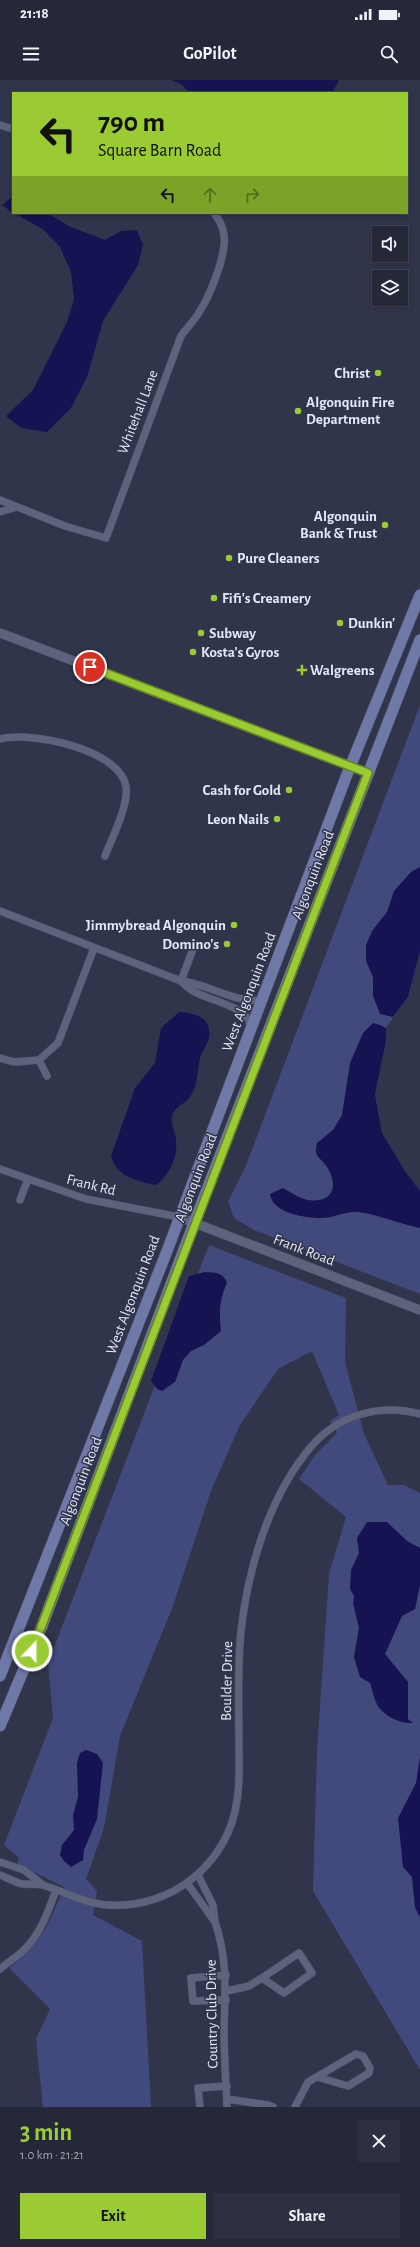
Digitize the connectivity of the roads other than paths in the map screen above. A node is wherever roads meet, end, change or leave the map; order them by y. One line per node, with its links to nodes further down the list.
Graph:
1 (0, 124): 2 (street)
2 (12, 129)
3 (215, 214): 5 (street, Whitehall Lane)
4 (0, 500): 5 (street, Whitehall Lane)
5 (17, 507): 6 (street)
6 (0, 512)
7 (420, 595): 11 (main road)
8 (0, 633): 11 (street)
9 (420, 640): 12 (main road, Algonquin Road)
10 (0, 739): 13 (street)
11 (351, 766): 12 (street); 18 (main road, West Algonquin Road)
12 (368, 773): 27 (main road, Algonquin Road)
13 (105, 856)
14 (0, 912): 15 (street)
15 (94, 948): 17 (street); 21 (street)
16 (193, 950): 17 (street)
17 (181, 980): 18 (street); 19 (street)
18 (262, 1000): 19 (main road, West Algonquin Road)
19 (250, 1032): 26 (main road, West Algonquin Road)
20 (0, 1058): 21 (street)
21 (39, 1060): 22 (street)
22 (47, 1076)
23 (0, 1169): 24 (street, Frank Rd)
24 (28, 1179): 25 (street); 26 (street, Frank Rd)
25 (20, 1200)
26 (179, 1217): 27 (street, Frank Road); 30 (main road, West Algonquin Road)
27 (194, 1223): 28 (street, Frank Road); 31 (main road, Algonquin Road)
28 (420, 1310)
29 (420, 1414): 35 (street, Boulder Drive)
30 (0, 1676)
31 (0, 1726)
32 (0, 1861): 33 (street, Boulder Drive); 37 (street, Boulder Drive)
33 (0, 1867)
34 (0, 1875): 37 (street, Boulder Drive)
35 (198, 1875): 36 (street, Boulder Drive); 39 (street, Country Club Drive)
36 (187, 1883): 38 (street, Boulder Drive); 39 (street, Country Club Drive)
37 (43, 1885): 38 (street, Boulder Drive)
38 (56, 1890): 40 (street)
39 (215, 1922): 41 (street, Country Club Drive)
40 (0, 1970)
41 (226, 1975): 43 (street, Country Club Drive); 44 (street)
42 (262, 1978): 42 (street); 43 (street)
43 (227, 1991): 44 (street, Country Club Drive)
44 (226, 2000): 46 (street, Country Club Drive)
45 (317, 2077): 45 (street); 50 (street)
46 (227, 2086): 47 (street, Country Club Drive); 48 (street)
47 (227, 2103): 49 (street)
48 (200, 2107)
49 (273, 2107)
50 (295, 2107)

